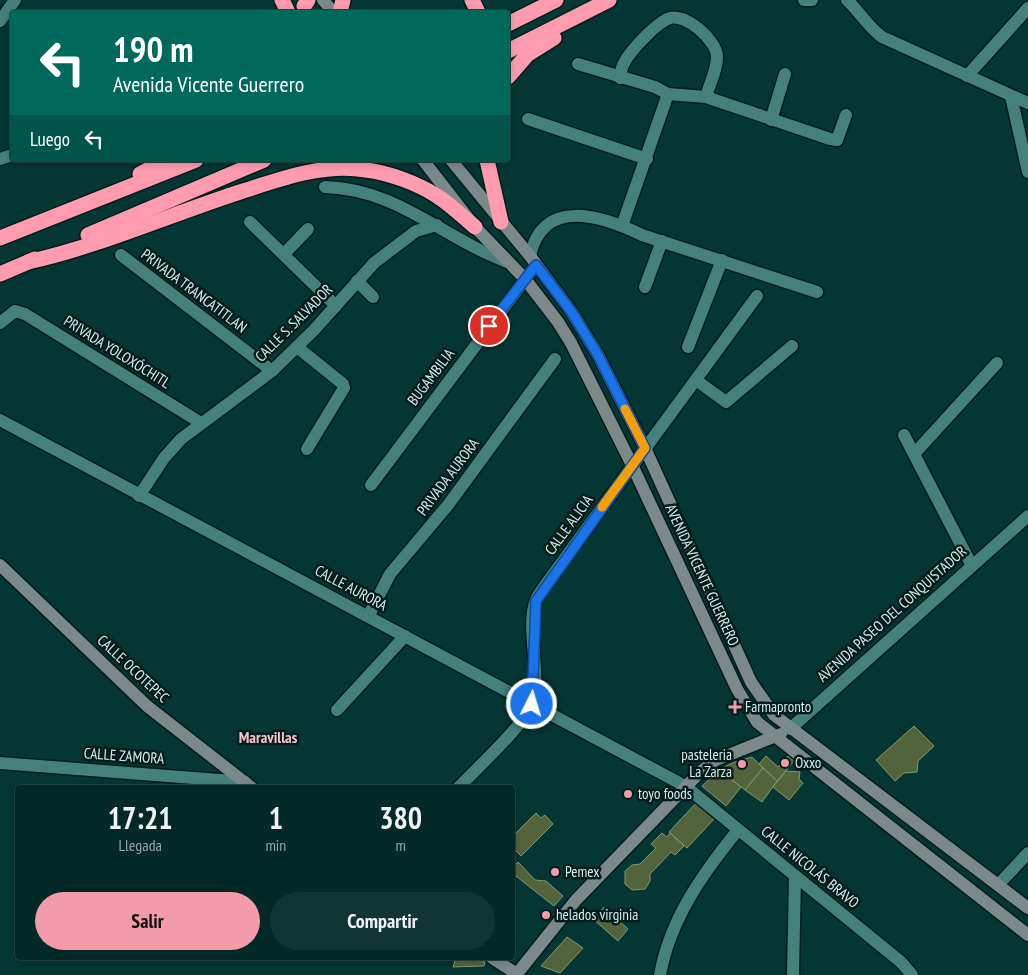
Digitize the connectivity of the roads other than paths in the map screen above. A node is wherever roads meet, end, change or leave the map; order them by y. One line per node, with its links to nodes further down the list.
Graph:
1 (556, 0): 10 (highway)
2 (609, 0): 7 (highway)
3 (804, 0): 4 (street)
4 (812, 0)
5 (847, 0): 15 (street)
6 (1028, 8): 15 (street)
7 (591, 9): 11 (highway); 14 (highway)
8 (10, 11): 9 (street)
9 (0, 21)
10 (510, 23)
11 (510, 50)
12 (578, 64): 16 (street)
13 (785, 74): 22 (street)
14 (510, 75)
15 (967, 76): 19 (street)
16 (620, 78): 17 (street); 18 (street)
17 (668, 94): 18 (street); 23 (street)
18 (706, 97): 22 (street)
19 (1022, 98): 30 (street)
20 (846, 115): 22 (street)
21 (528, 119): 23 (street)
22 (771, 120)
23 (647, 159): 39 (street)
24 (164, 162): 34 (highway)
25 (191, 162): 34 (highway)
26 (259, 162): 47 (highway)
27 (425, 162): 33 (main road, AVENIDA VICENTE GUERRERO)
28 (453, 162): 32 (main road, AVENIDA VICENTE GUERRERO)
29 (487, 162): 36 (highway)
30 (1028, 172)
31 (325, 186): 37 (street)
32 (471, 186): 33 (main road); 36 (main road, AVENIDA VICENTE GUERRERO)
33 (453, 199): 38 (main road, AVENIDA VICENTE GUERRERO)
34 (71, 209): 41 (highway)
35 (250, 222): 43 (street)
36 (501, 222): 45 (main road, AVENIDA VICENTE GUERRERO)
37 (437, 225): 48 (street); 51 (street, CALLE S. SALVADOR)
38 (475, 226): 47 (highway); 48 (main road, AVENIDA VICENTE GUERRERO)
39 (622, 226): 42 (street, BUGAMBILIA); 45 (street, BUGAMBILIA)
40 (308, 229): 43 (street)
41 (0, 238)
42 (662, 241): 46 (street, BUGAMBILIA); 52 (street)
43 (284, 254): 56 (street)
44 (120, 255): 63 (street, PRIVADA TRANCATITLAN)
45 (533, 260): 50 (street, BUGAMBILIA); 68 (main road, AVENIDA VICENTE GUERRERO)
46 (722, 260): 53 (street, BUGAMBILIA); 60 (street)
47 (28, 262): 49 (highway)
48 (507, 262): 50 (main road, AVENIDA VICENTE GUERRERO)
49 (0, 274)
50 (525, 279): 71 (main road, AVENIDA VICENTE GUERRERO); 72 (street, BUGAMBILIA)
51 (358, 281): 55 (street); 56 (street, CALLE S. SALVADOR)
52 (645, 287)
53 (817, 292)
54 (758, 296): 64 (street, CALLE ALICIA)
55 (373, 297)
56 (336, 306): 59 (street, CALLE S. SALVADOR)
57 (0, 323): 66 (street, PRIVADA YOLOXÓCHITL)
58 (792, 346): 64 (street)
59 (297, 347): 63 (street, CALLE S. SALVADOR); 69 (street)
60 (688, 348)
61 (555, 359): 77 (street, PRIVADA AURORA)
62 (997, 363): 70 (street)
63 (272, 371): 66 (street, CALLE S. SALVADOR)
64 (696, 380): 68 (street, CALLE ALICIA)
65 (0, 420): 73 (street, CALLE AURORA)
66 (201, 424): 73 (street, CALLE S. SALVADOR)
67 (904, 435): 70 (street)
68 (645, 448): 71 (street, CALLE ALICIA); 81 (main road, AVENIDA VICENTE GUERRERO)
69 (307, 449)
70 (914, 454): 75 (street)
71 (632, 465): 79 (street, CALLE ALICIA); 82 (main road, AVENIDA VICENTE GUERRERO)
72 (371, 485)
73 (139, 496): 77 (street, CALLE AURORA)
74 (1028, 516): 75 (street, AVENIDA PASEO DEL CONQUISTADOR)
75 (971, 564): 81 (street, AVENIDA PASEO DEL CONQUISTADOR)
76 (0, 565): 84 (main road, CALLE OCOTEPEC)
77 (369, 615): 78 (street, CALLE AURORA)
78 (405, 636): 79 (street, CALLE AURORA); 80 (street)
79 (532, 704): 85 (street); 86 (street, CALLE AURORA)
80 (337, 710)
81 (790, 729): 82 (main road, AVENIDA PASEO DEL CONQUISTADOR); 90 (main road, AVENIDA VICENTE GUERRERO)
82 (776, 738): 86 (main road, AVENIDA PASEO DEL CONQUISTADOR); 92 (main road, AVENIDA VICENTE GUERRERO)
83 (0, 763): 84 (street, CALLE ZAMORA)
84 (249, 785)
85 (461, 785)
86 (685, 786): 87 (street, CALLE NICOLÁS BRAVO); 94 (main road, AVENIDA PASEO DEL CONQUISTADOR)
87 (738, 830): 89 (street, CALLE NICOLÁS BRAVO); 95 (street)
88 (1028, 853): 90 (street)
89 (795, 876): 96 (street); 97 (street, CALLE NICOLÁS BRAVO)
90 (998, 885): 91 (main road, AVENIDA VICENTE GUERRERO)
91 (1028, 908)
92 (1028, 935)
93 (494, 960): 94 (main road)
94 (513, 975)
95 (660, 975)
96 (793, 975)
97 (912, 975)

